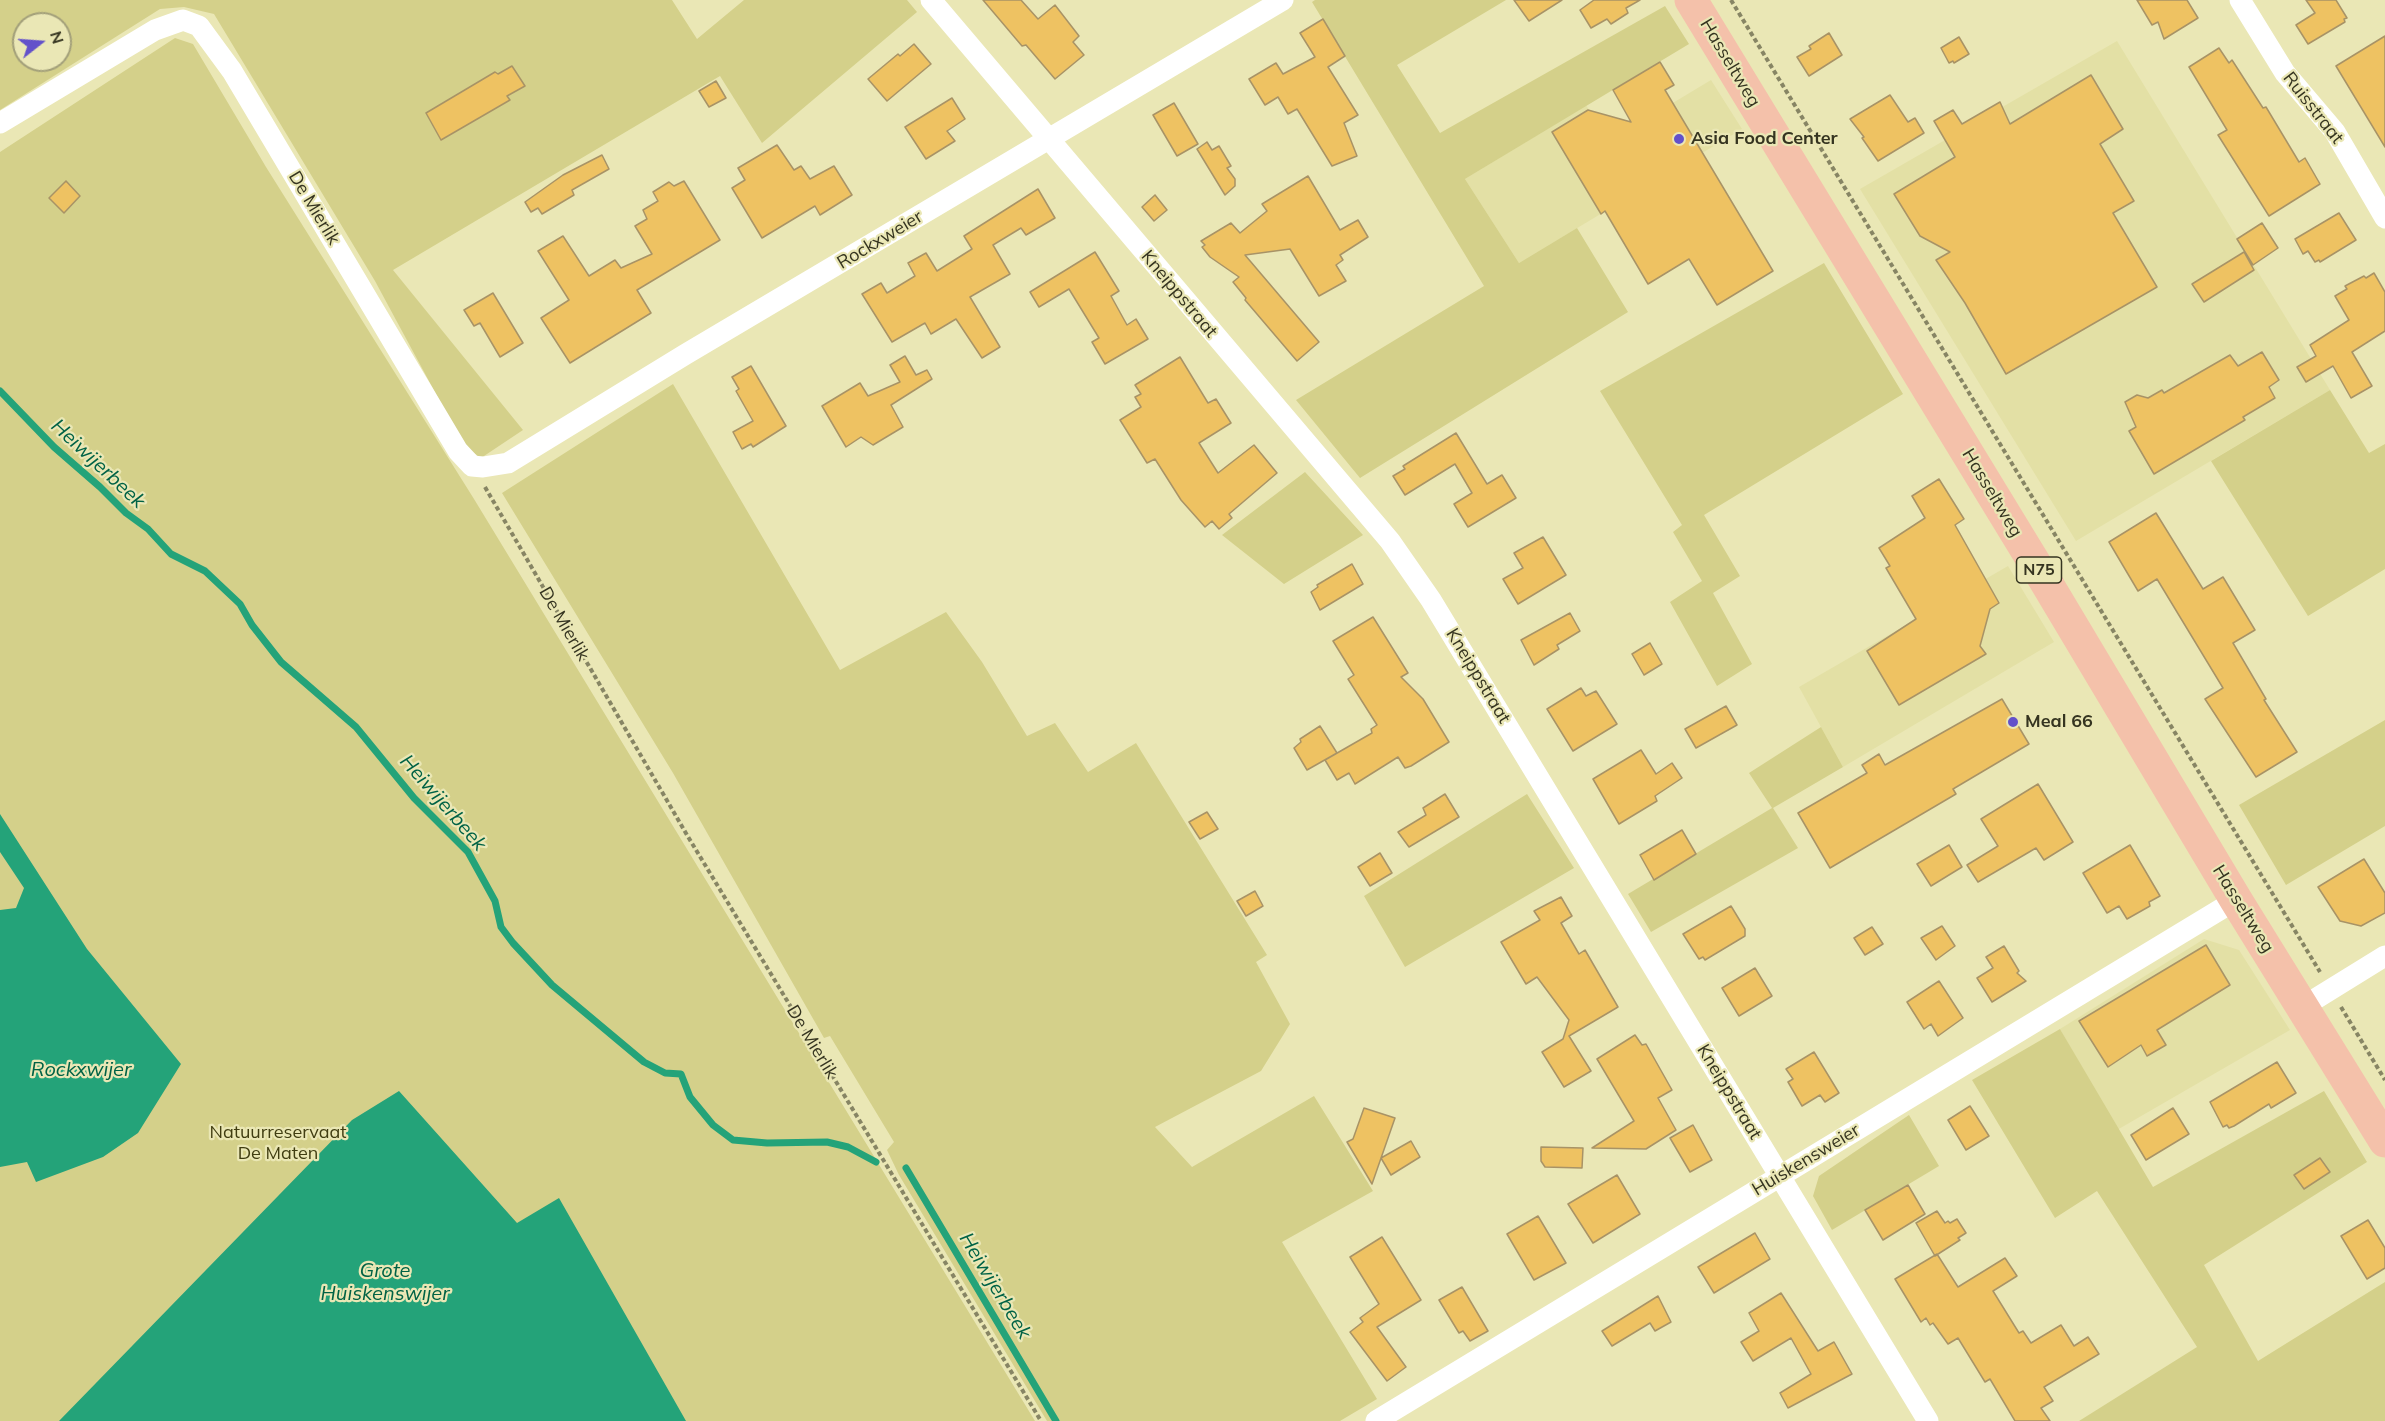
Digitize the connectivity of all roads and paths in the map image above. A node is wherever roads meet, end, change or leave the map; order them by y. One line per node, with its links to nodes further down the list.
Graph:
1 (931, 0): 7 (street, Kneippstraat)
2 (1283, 0): 7 (street, Rockxweier)
3 (1691, 0): 10 (main road, Hasseltweg / N75)
4 (1731, 0): 12 (path)
5 (2240, 0): 8 (street, Ruisstraat)
6 (0, 123): 9 (street, De Mierlik)
7 (1048, 140): 9 (street, Rockxweier); 17 (street, Kneippstraat)
8 (2385, 218)
9 (472, 466): 18 (path, De Mierlik)
10 (2236, 900): 13 (main road, Hasseltweg / N75); 17 (street, Huiskensweier)
11 (2385, 956): 13 (street)
12 (2320, 973)
13 (2304, 1006): 16 (main road, Hasseltweg / N75)
14 (2341, 1008): 15 (path)
15 (2385, 1080)
16 (2385, 1141)
17 (1779, 1176): 19 (street, Huiskensweier); 20 (street, Kneippstraat)
18 (1041, 1421)
19 (1376, 1421)
20 (1928, 1421)

